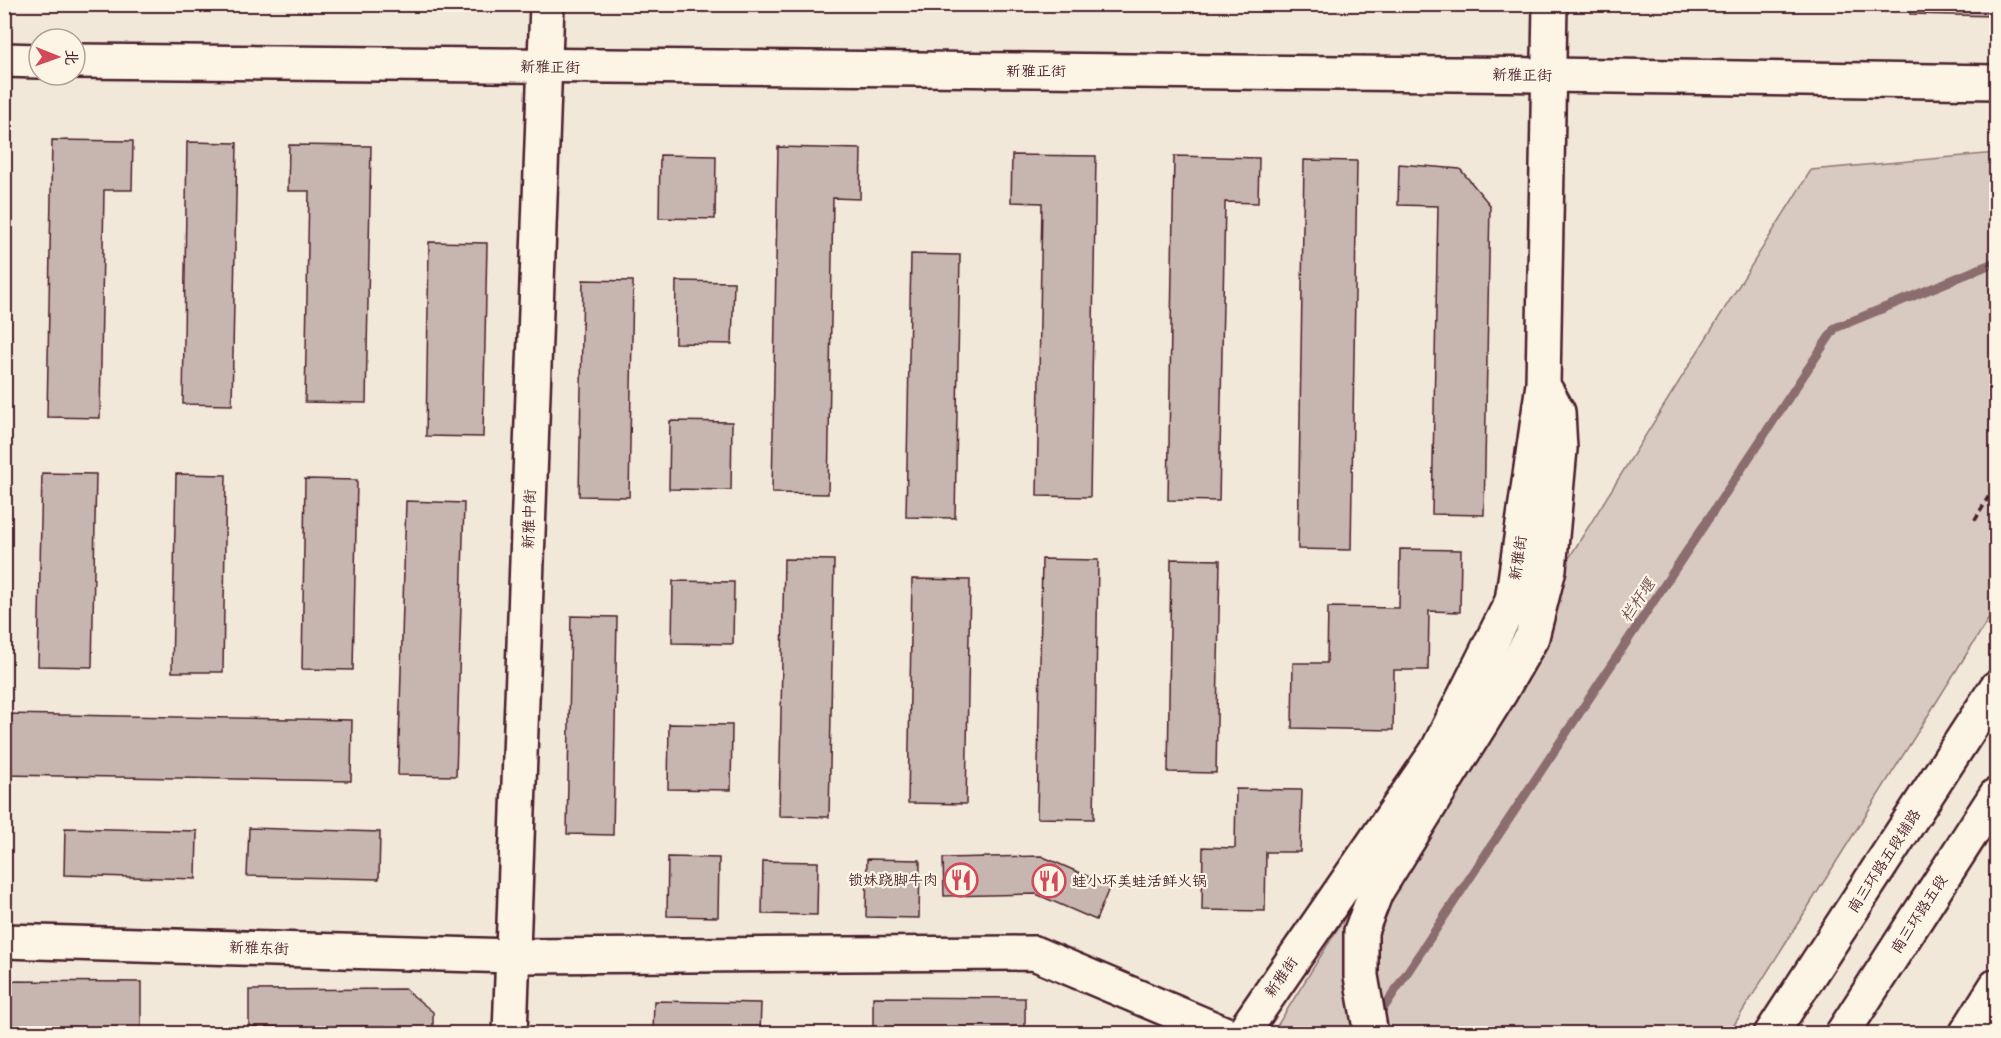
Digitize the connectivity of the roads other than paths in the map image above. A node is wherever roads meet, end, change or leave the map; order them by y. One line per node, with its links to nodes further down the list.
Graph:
1 (547, 4): 6 (main road, 新雅中街)
2 (1550, 4): 7 (main road, 新雅街)
3 (4, 60): 4 (main road)
4 (27, 61)
5 (87, 61): 6 (main road, 新雅正街)
6 (546, 67): 7 (main road, 新雅正街); 13 (main road, 新雅中街)
7 (1549, 75): 8 (main road, 新雅正街); 9 (main road, 新雅街)
8 (1996, 82)
9 (1543, 384): 18 (main road, 新雅街); 19 (main road)
10 (1996, 688): 20 (main road, 南三环路五段辅路)
11 (1996, 795): 21 (main road, 南三环路五段)
12 (4, 941): 13 (main road, 新雅东街)
13 (513, 956): 16 (main road, 新雅中街); 17 (main road, 新雅东街)
14 (1996, 986): 22 (main road)
15 (1996, 1027): 23 (main road)
16 (510, 1034)
17 (1226, 1034)
18 (1242, 1034)
19 (1371, 1034)
20 (1771, 1034)
21 (1842, 1034)
22 (1966, 1034)
23 (1991, 1034)

